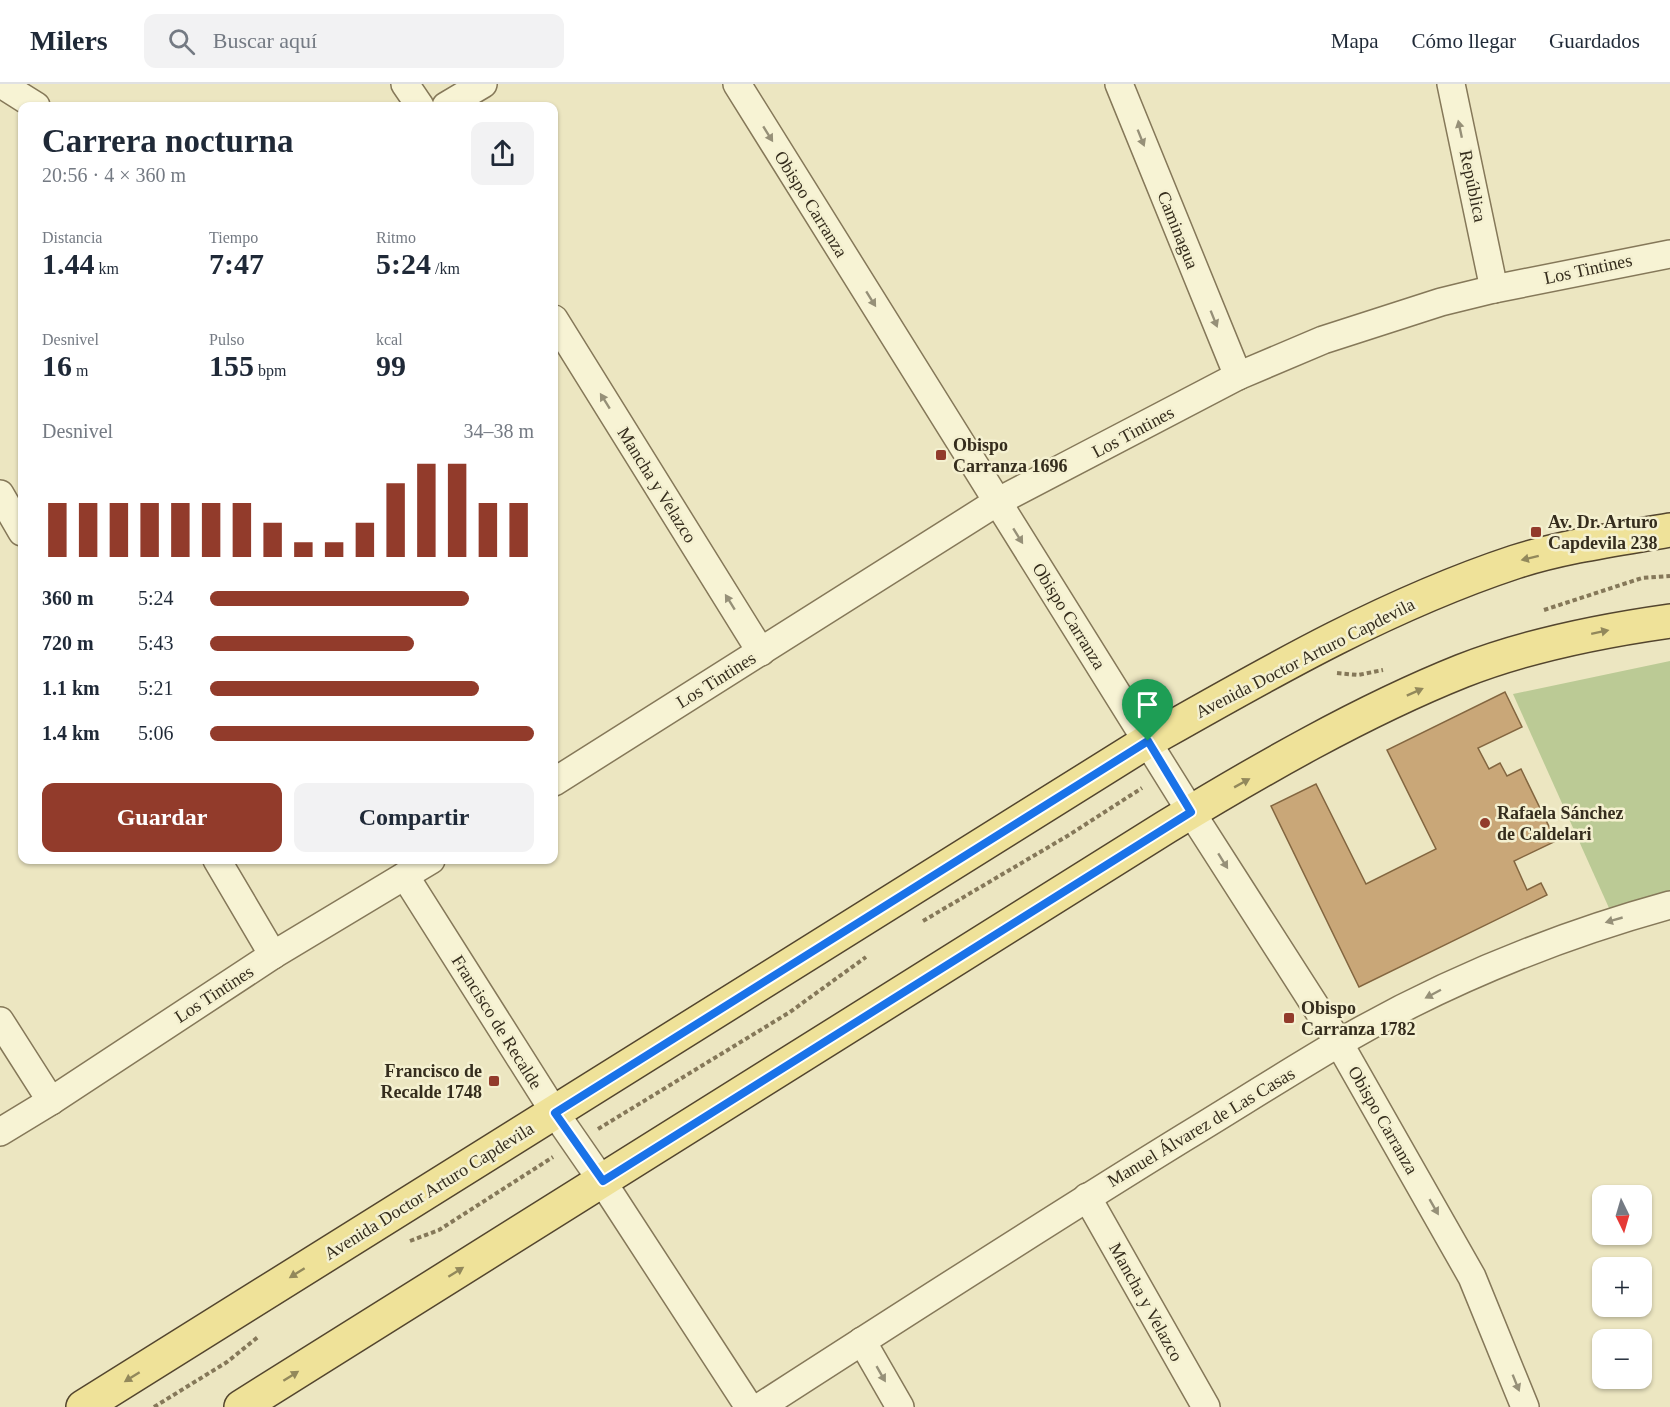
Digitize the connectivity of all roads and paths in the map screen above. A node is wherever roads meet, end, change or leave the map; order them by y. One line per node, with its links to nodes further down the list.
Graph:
1 (1, 84): 7 (street)
2 (405, 84): 8 (street)
3 (483, 84): 9 (street)
4 (737, 84): 15 (street, Obispo Carranza, one-way to 15)
5 (1119, 84): 13 (street, Caminagua, one-way to 13)
6 (1451, 84): 11 (street, República, one-way to 6)
7 (30, 102)
8 (417, 102)
9 (453, 102)
10 (1670, 254): 11 (street, Los Tintines)
11 (1494, 289): 13 (street, Los Tintines)
12 (558, 325): 21 (street, Mancha y Velazco, one-way to 12)
13 (1238, 376): 15 (street, Los Tintines)
14 (0, 494): 16 (street)
15 (997, 502): 21 (street, Los Tintines); 24 (street, Obispo Carranza, one-way to 24)
16 (18, 525)
17 (1670, 531): 24 (main road, Avenida Doctor Arturo Capdevila, one-way to 24)
18 (1670, 576): 19 (path)
19 (1540, 612)
20 (1670, 621): 26 (main road, one-way to 20)
21 (761, 652): 25 (street, Los Tintines)
22 (1393, 666): 23 (path)
23 (1336, 673)
24 (1155, 753): 26 (street, Obispo Carranza); 31 (path); 37 (main road, Avenida Doctor Arturo Capdevila)
25 (558, 779)
26 (1191, 812): 35 (street, Obispo Carranza, one-way to 35); 40 (main road)
27 (219, 864): 33 (street)
28 (424, 864): 29 (street, Los Tintines)
29 (405, 876): 33 (street, Los Tintines); 37 (street, Francisco de Recalde)
30 (1670, 904): 35 (street, Manuel Álvarez de Las Casas, one-way to 35)
31 (919, 923)
32 (873, 952): 39 (path)
33 (273, 955): 36 (street, Los Tintines)
34 (0, 1021): 36 (street)
35 (1339, 1043): 41 (street, Manuel Álvarez de Las Casas); 52 (street, Obispo Carranza, one-way to 52)
36 (51, 1101): 38 (street, Los Tintines)
37 (555, 1113): 39 (street, Francisco de Recalde); 45 (main road, Avenida Doctor Arturo Capdevila, one-way to 45)
38 (0, 1132)
39 (576, 1143): 40 (street, Francisco de Recalde); 42 (path)
40 (603, 1181): 47 (main road, one-way to 40); 48 (street, Francisco de Recalde)
41 (1087, 1197): 44 (street, Manuel Álvarez de Las Casas); 51 (street, Mancha y Velazco)
42 (400, 1244)
43 (264, 1332): 46 (path)
44 (862, 1341): 49 (street, Manuel Álvarez de Las Casas); 50 (street, one-way to 50)
45 (83, 1407)
46 (154, 1407)
47 (241, 1407)
48 (749, 1407)
49 (760, 1407)
50 (900, 1407)
51 (1206, 1407)
52 (1525, 1407)

